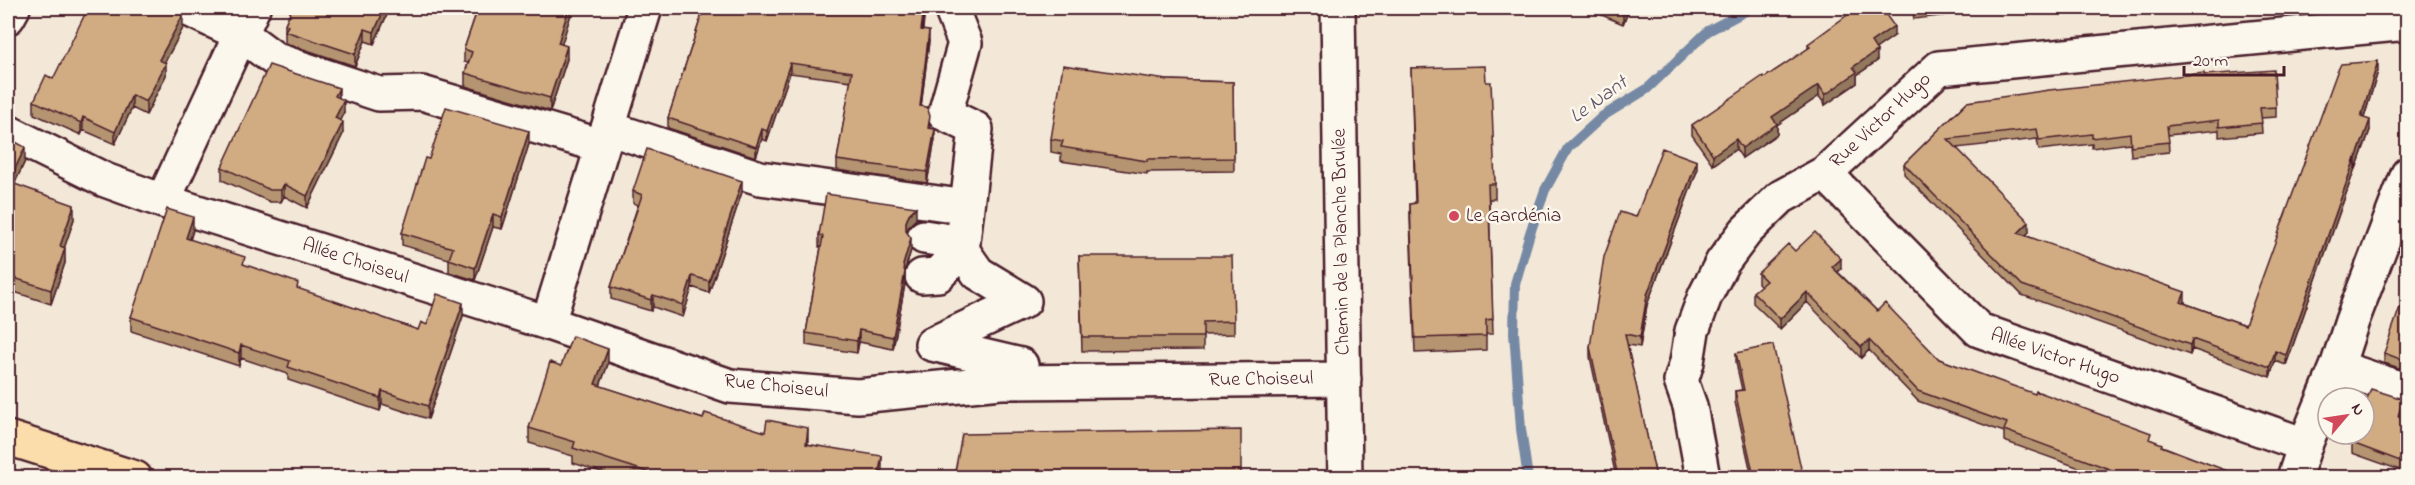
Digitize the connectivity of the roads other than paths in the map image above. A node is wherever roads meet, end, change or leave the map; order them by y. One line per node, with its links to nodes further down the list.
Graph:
1 (13, 8): 6 (street)
2 (186, 8): 7 (street)
3 (645, 8): 11 (street)
4 (969, 8): 9 (street)
5 (1338, 8): 21 (street, Chemin de la Planche Brulée)
6 (8, 17)
7 (247, 21): 11 (street); 14 (street)
8 (2408, 23): 12 (street, Rue Victor Hugo)
9 (953, 27): 15 (street)
10 (8, 132): 14 (street, Allée Choiseul)
11 (605, 137): 15 (street); 19 (street)
12 (1825, 173): 25 (street, Allée Victor Hugo); 28 (street, Rue Victor Hugo)
13 (2408, 174): 20 (street)
14 (163, 201): 19 (street, Allée Choiseul)
15 (967, 207): 17 (street)
16 (924, 237): 17 (street)
17 (967, 255): 18 (street); 22 (street)
18 (930, 275)
19 (548, 323): 22 (street, Rue Choiseul)
20 (2337, 367): 23 (street); 25 (street)
21 (1344, 379): 22 (street, Rue Choiseul); 27 (street, Chemin de la Planche Brulée)
22 (1023, 382)
23 (2408, 391)
24 (8, 438): 26 (main road)
25 (2305, 445): 29 (street)
26 (135, 477)
27 (1345, 477)
28 (1703, 477)
29 (2294, 477)

